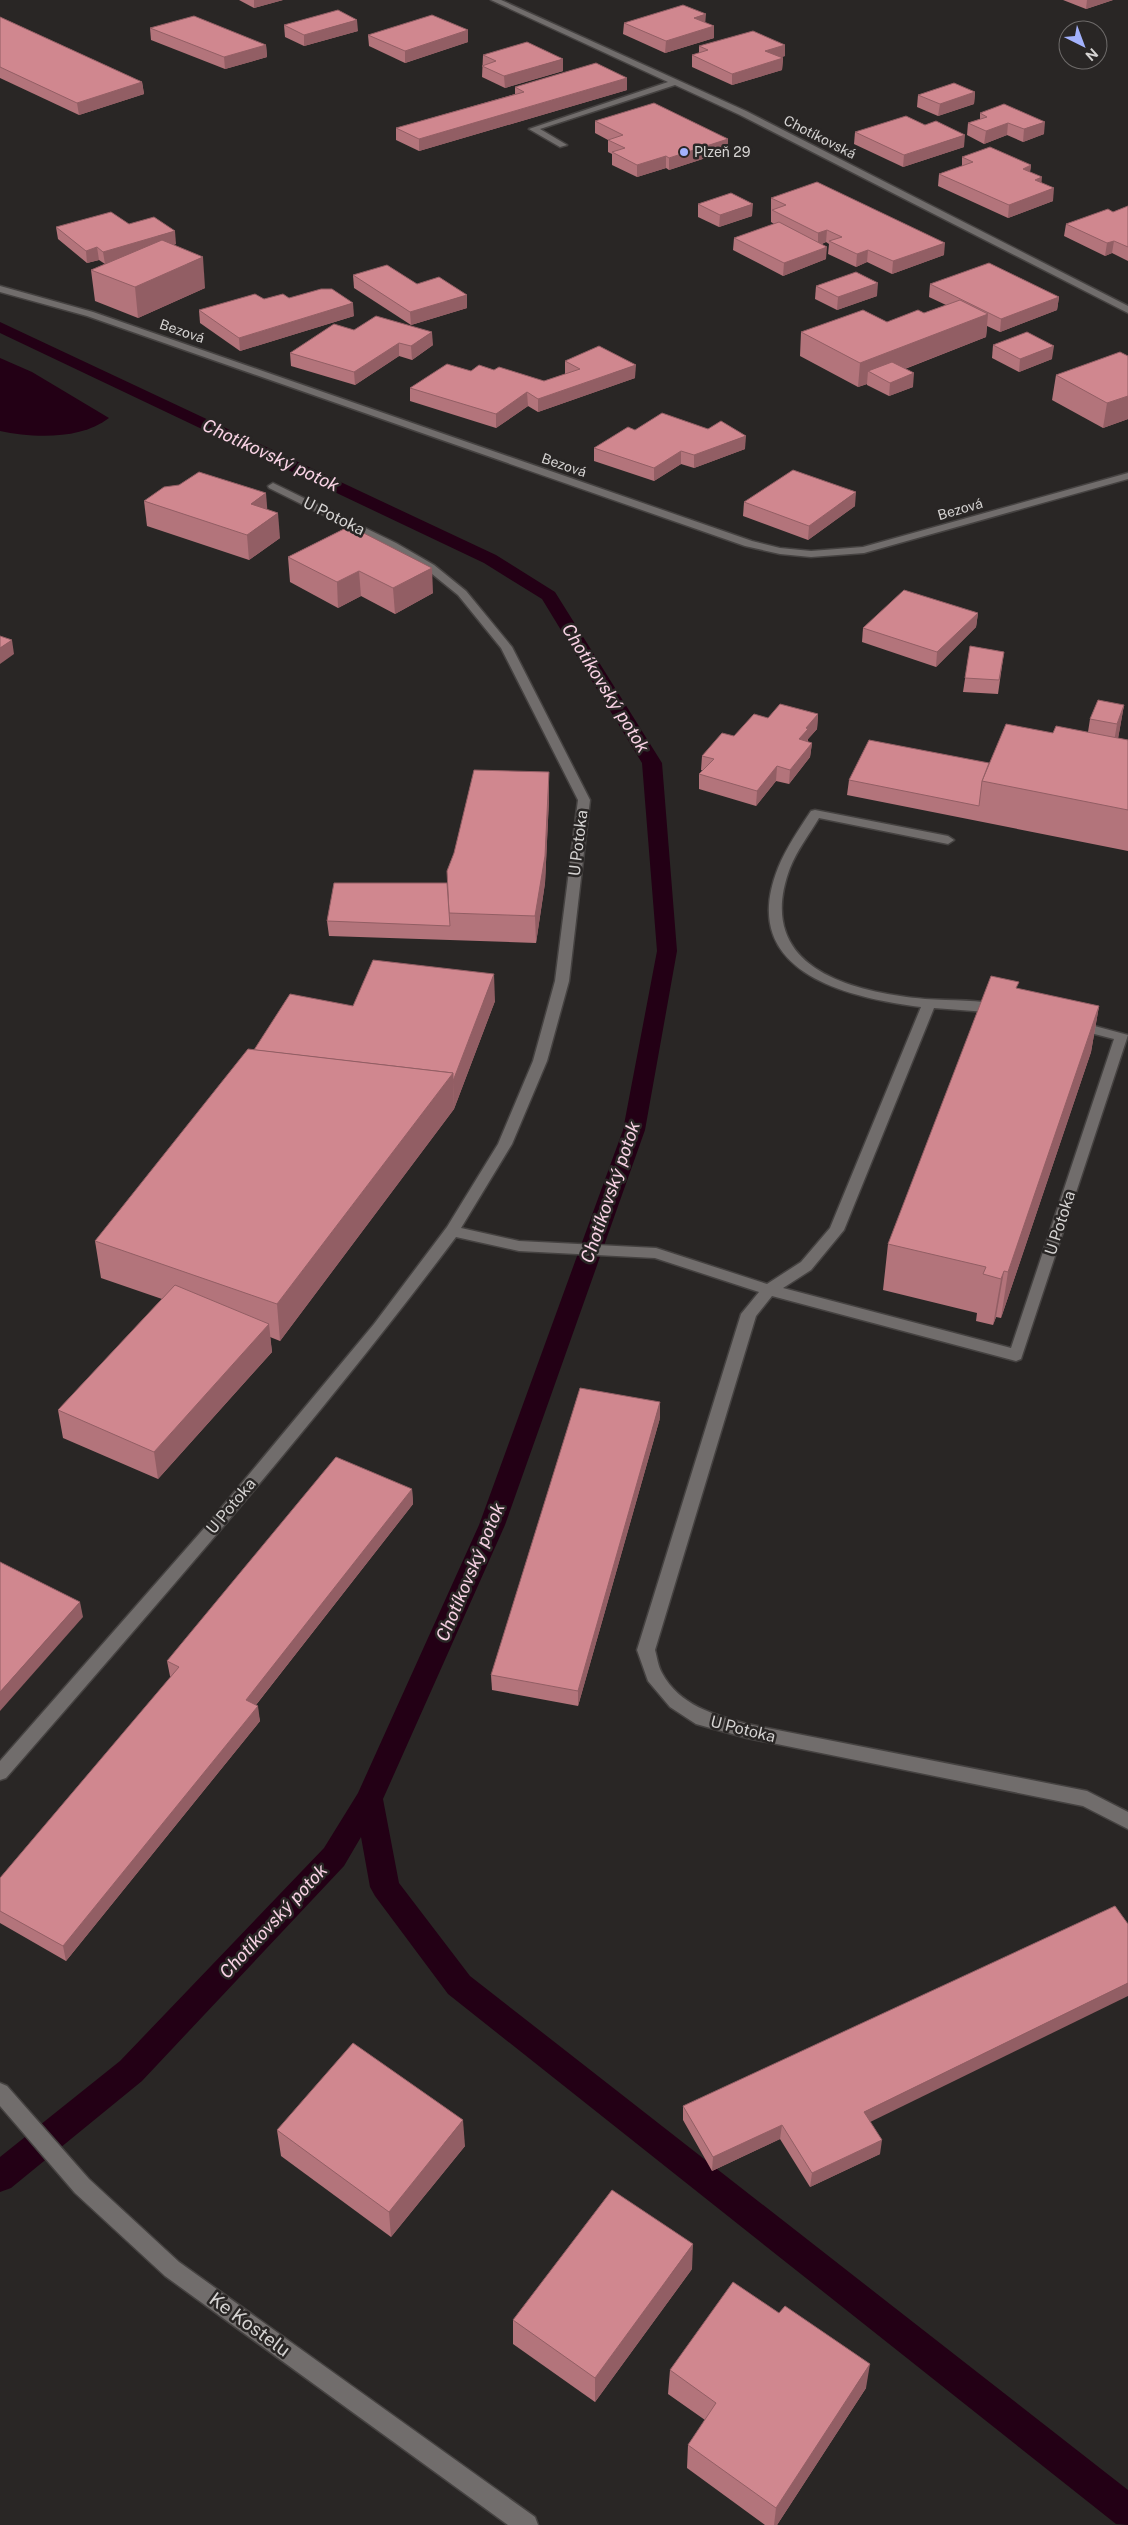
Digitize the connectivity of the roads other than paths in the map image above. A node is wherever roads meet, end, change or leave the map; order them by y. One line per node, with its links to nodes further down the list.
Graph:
1 (495, 0): 2 (street, Chotíkovská)
2 (676, 82): 3 (street); 5 (street, Chotíkovská)
3 (563, 144)
4 (0, 289): 6 (street, Bezová)
5 (1128, 310)
6 (1128, 476)
7 (273, 486): 12 (street, U Potoka)
8 (948, 840): 9 (street)
9 (929, 1004): 10 (street); 13 (street, U Potoka)
10 (1018, 1012)
11 (1065, 1023): 13 (street, U Potoka)
12 (452, 1231): 13 (street, U Potoka); 14 (street, U Potoka)
13 (769, 1290): 15 (street, U Potoka)
14 (0, 1773)
15 (1128, 1822)
16 (2, 2094): 17 (street, Ke Kostelu)
17 (527, 2525)

